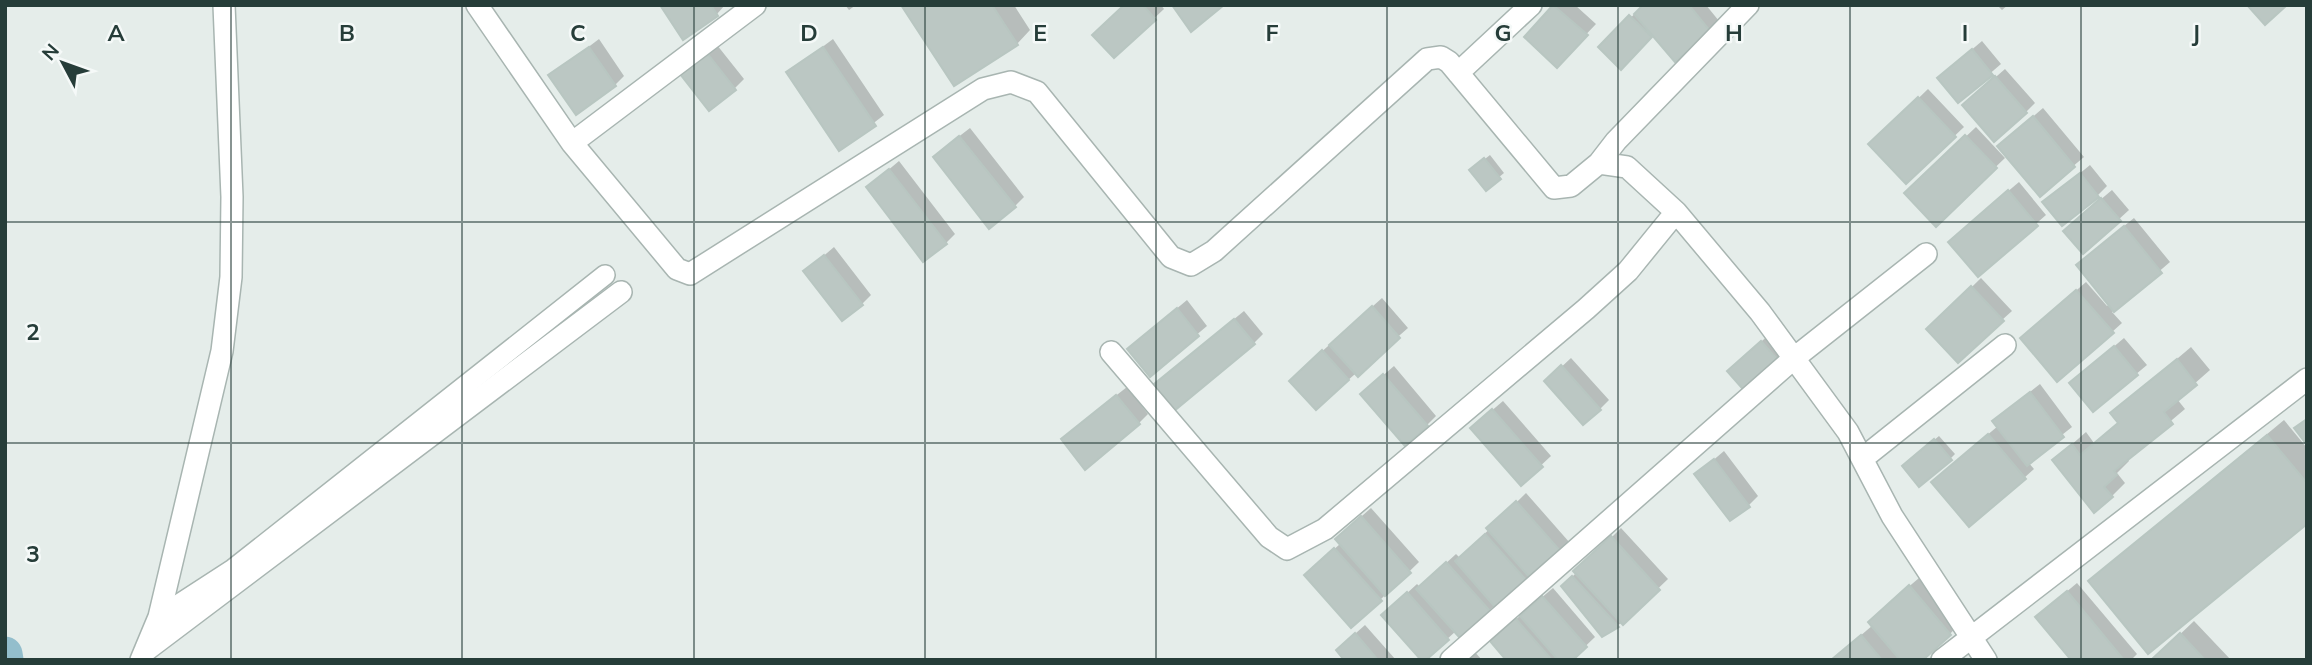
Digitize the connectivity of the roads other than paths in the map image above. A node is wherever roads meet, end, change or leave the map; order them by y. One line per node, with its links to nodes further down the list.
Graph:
1 (225, 5): 18 (street)
2 (477, 5): 7 (street)
3 (755, 5): 7 (street)
4 (1531, 5): 6 (street)
5 (1748, 5): 8 (street)
6 (1458, 73): 7 (street); 8 (street)
7 (572, 143)
8 (1599, 163): 9 (street)
9 (1676, 212): 14 (street); 15 (street)
10 (1926, 254): 15 (street)
11 (605, 275): 18 (lane)
12 (621, 292): 20 (street)
13 (2005, 345): 17 (street)
14 (1111, 352)
15 (1793, 359): 17 (street); 21 (street)
16 (2307, 379): 19 (street)
17 (1862, 459): 19 (street)
18 (159, 617): 20 (street)
19 (1970, 637): 22 (street); 23 (street)
20 (142, 656)
21 (1451, 660)
22 (1942, 660)
23 (1986, 660)

